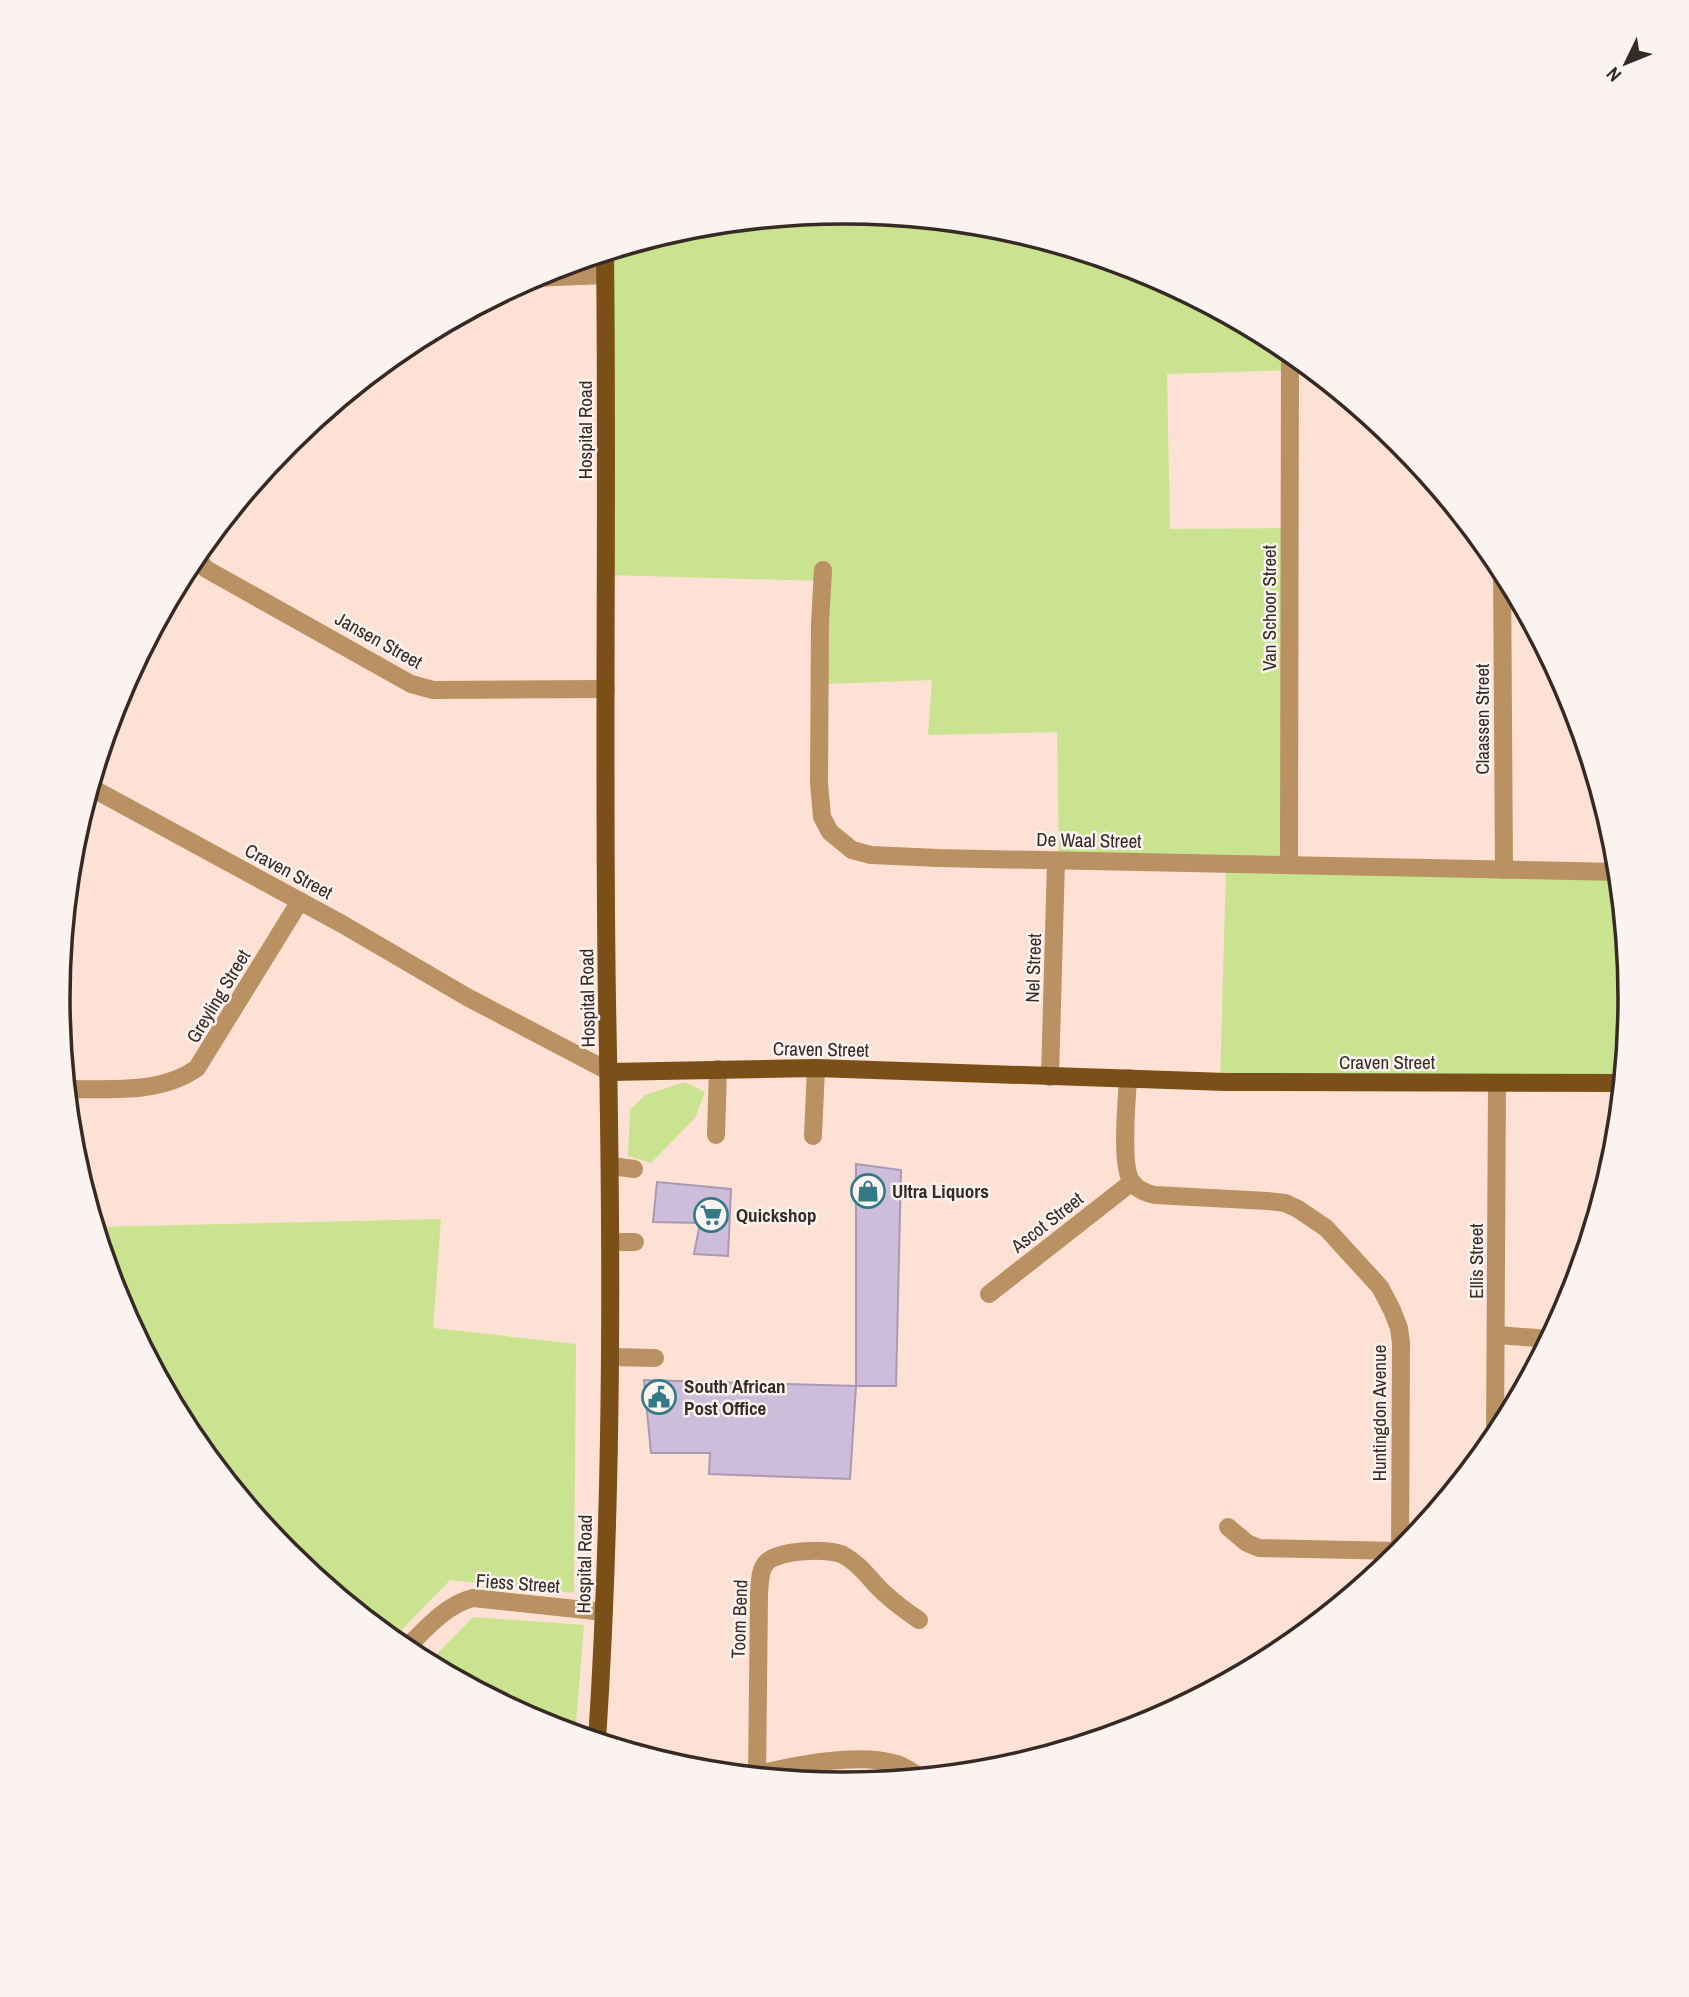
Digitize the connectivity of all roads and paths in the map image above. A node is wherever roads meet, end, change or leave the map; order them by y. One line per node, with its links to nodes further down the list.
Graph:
1 (605, 262): 2 (main road, Hospital Road)
2 (605, 275): 3 (street); 8 (main road, Hospital Road)
3 (565, 277)
4 (1290, 366): 11 (street, Van Schoor Street)
5 (203, 565): 8 (street, Jansen Street)
6 (822, 570): 10 (street, De Waal Street)
7 (1502, 591): 12 (street, Claassen Street)
8 (606, 689): 17 (main road, Hospital Road)
9 (98, 791): 14 (street, Craven Street)
10 (1056, 861): 11 (street, De Waal Street); 18 (street, Nel Street)
11 (1289, 864): 12 (street, De Waal Street)
12 (1504, 870): 13 (street, De Waal Street)
13 (1608, 872)
14 (300, 901): 17 (street, Craven Street); 22 (street, Greyling Street)
15 (816, 1068): 16 (main road, Craven Street); 18 (main road, Craven Street); 24 (street)
16 (718, 1069): 17 (main road, Craven Street); 23 (street)
17 (610, 1072): 25 (main road, Hospital Road)
18 (1050, 1077): 19 (main road, Craven Street)
19 (1128, 1079): 20 (main road, Craven Street); 27 (street)
20 (1497, 1083): 21 (main road, Craven Street); 31 (street, Ellis Street)
21 (1614, 1083)
22 (76, 1089)
23 (716, 1135)
24 (813, 1136)
25 (611, 1166): 26 (street); 28 (main road, Hospital Road)
26 (634, 1169)
27 (1132, 1182): 30 (street, Ascot Street); 37 (street, Huntingdon Avenue)
28 (611, 1242): 29 (street); 33 (main road, Hospital Road)
29 (635, 1242)
30 (989, 1294)
31 (1497, 1335): 32 (street); 35 (street, Ellis Street)
32 (1540, 1338)
33 (612, 1357): 34 (street); 39 (main road, Hospital Road)
34 (655, 1358)
35 (1495, 1417)
36 (1228, 1527): 38 (street)
37 (1400, 1537)
38 (1385, 1552)
39 (604, 1612): 41 (street, Fiess Street); 42 (main road, Hospital Road)
40 (919, 1620): 43 (street, Toom Bend)
41 (413, 1641)
42 (597, 1732)
43 (757, 1767)
44 (780, 1770): 45 (street)
45 (907, 1770)

